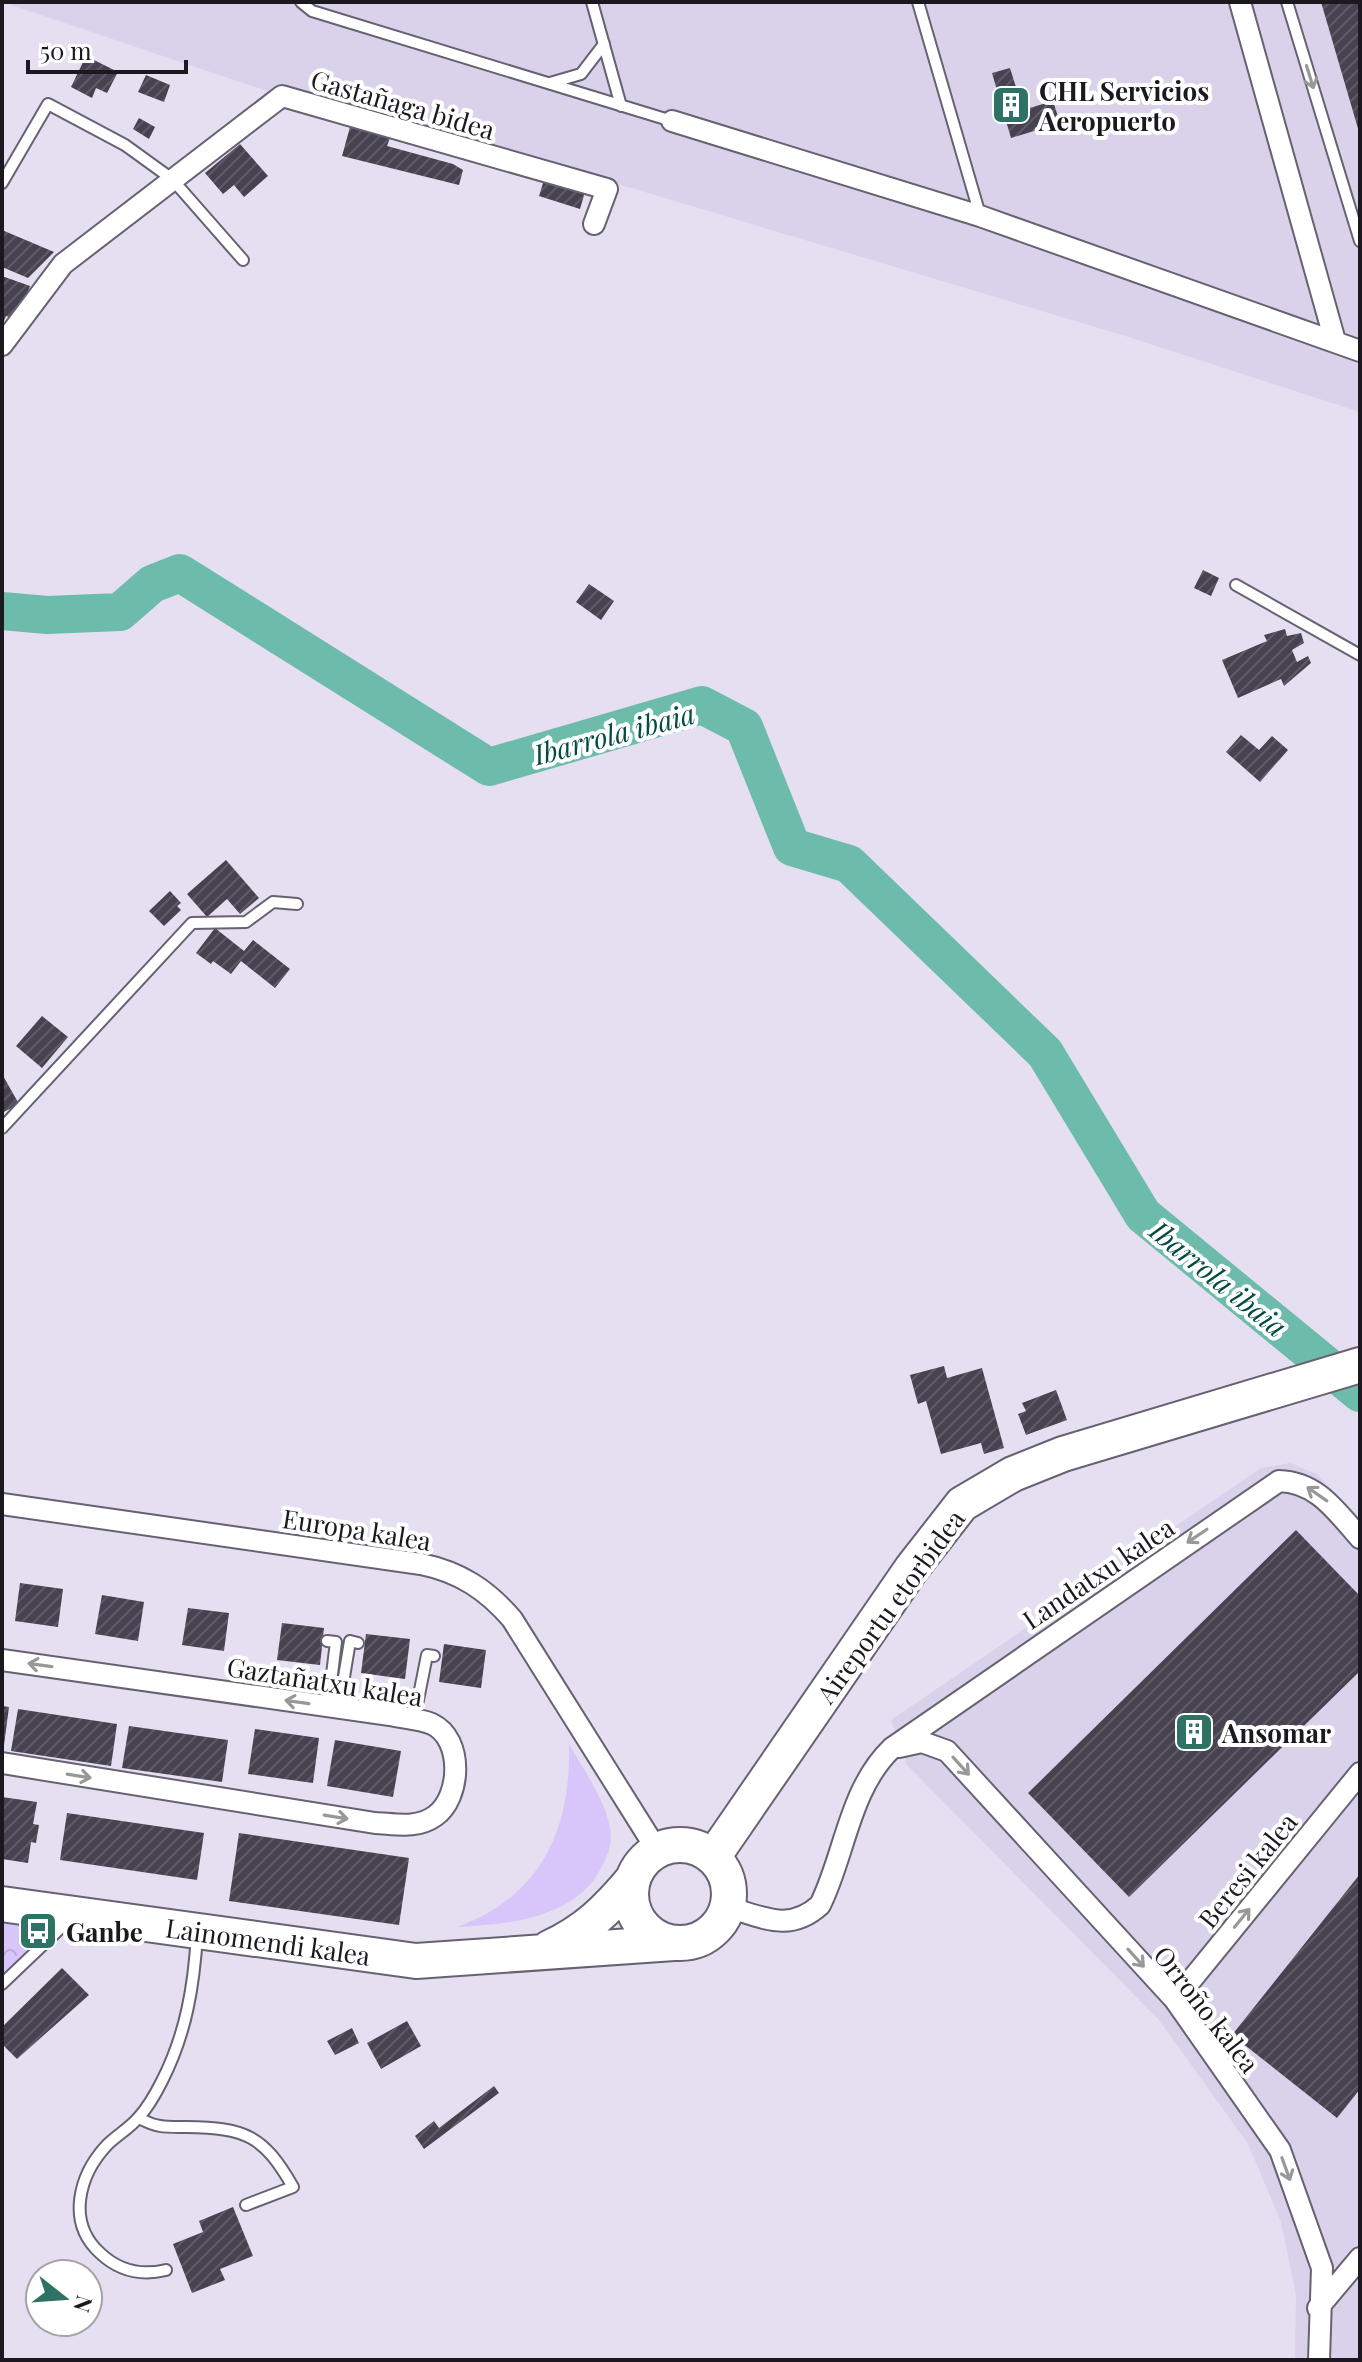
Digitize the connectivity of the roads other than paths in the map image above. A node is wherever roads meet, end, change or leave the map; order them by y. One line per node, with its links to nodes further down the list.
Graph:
1 (301, 2): 7 (lane)
2 (592, 2): 6 (lane)
3 (918, 2): 12 (lane)
4 (1240, 2): 16 (street)
5 (1287, 2): 14 (lane, one-way to 14)
6 (604, 44): 7 (lane); 8 (lane)
7 (549, 84): 8 (lane)
8 (621, 106): 9 (lane)
9 (672, 121): 12 (street)
10 (172, 179): 11 (lane); 13 (street, Gastañaga bidea); 15 (lane); 17 (street, Gastañaga bidea)
11 (2, 183)
12 (980, 216): 16 (street)
13 (594, 224)
14 (1360, 241)
15 (243, 260)
16 (1335, 341): 18 (street)
17 (2, 345)
18 (1360, 351)
19 (1236, 585): 20 (lane)
20 (1360, 655)
21 (297, 904): 22 (lane)
22 (2, 1128)
23 (1344, 1369): 36 (main road, Aireportu etorbidea)
24 (2, 1504): 35 (street, Europa kalea)
25 (1360, 1538): 32 (street, Landatxu kalea, one-way to 32)
26 (327, 1641): 30 (lane)
27 (358, 1643): 30 (lane)
28 (434, 1656): 31 (lane)
29 (2, 1660): 30 (street, Gaztañatxu kalea, one-way to 29)
30 (334, 1707): 31 (street, Gaztañatxu kalea)
31 (414, 1720): 33 (street, Gaztañatxu kalea, one-way to 31)
32 (892, 1748): 39 (street, Landatxu kalea); 45 (street, Orroño kalea, one-way to 45)
33 (2, 1763)
34 (1360, 1773): 45 (street, Beresi kalea, one-way to 34)
35 (657, 1850): 36 (main road); 37 (main road)
36 (713, 1857): 39 (main road)
37 (633, 1879): 42 (main road); 43 (main road, Lainomendi kalea)
38 (2, 1904): 40 (main road, Lainomendi kalea)
39 (727, 1907): 42 (main road)
40 (74, 1914): 41 (main road, Lainomendi kalea); 44 (lane)
41 (197, 1932): 43 (main road, Lainomendi kalea); 46 (lane)
42 (674, 1943): 43 (main road, Lainomendi kalea)
43 (534, 1954)
44 (2, 1984)
45 (1175, 2000): 50 (street, Orroño kalea, one-way to 50)
46 (139, 2118): 47 (lane); 49 (lane)
47 (246, 2205)
48 (1360, 2258): 50 (street)
49 (166, 2270)
50 (1318, 2308): 51 (street, Orroño kalea)
51 (1319, 2360)

